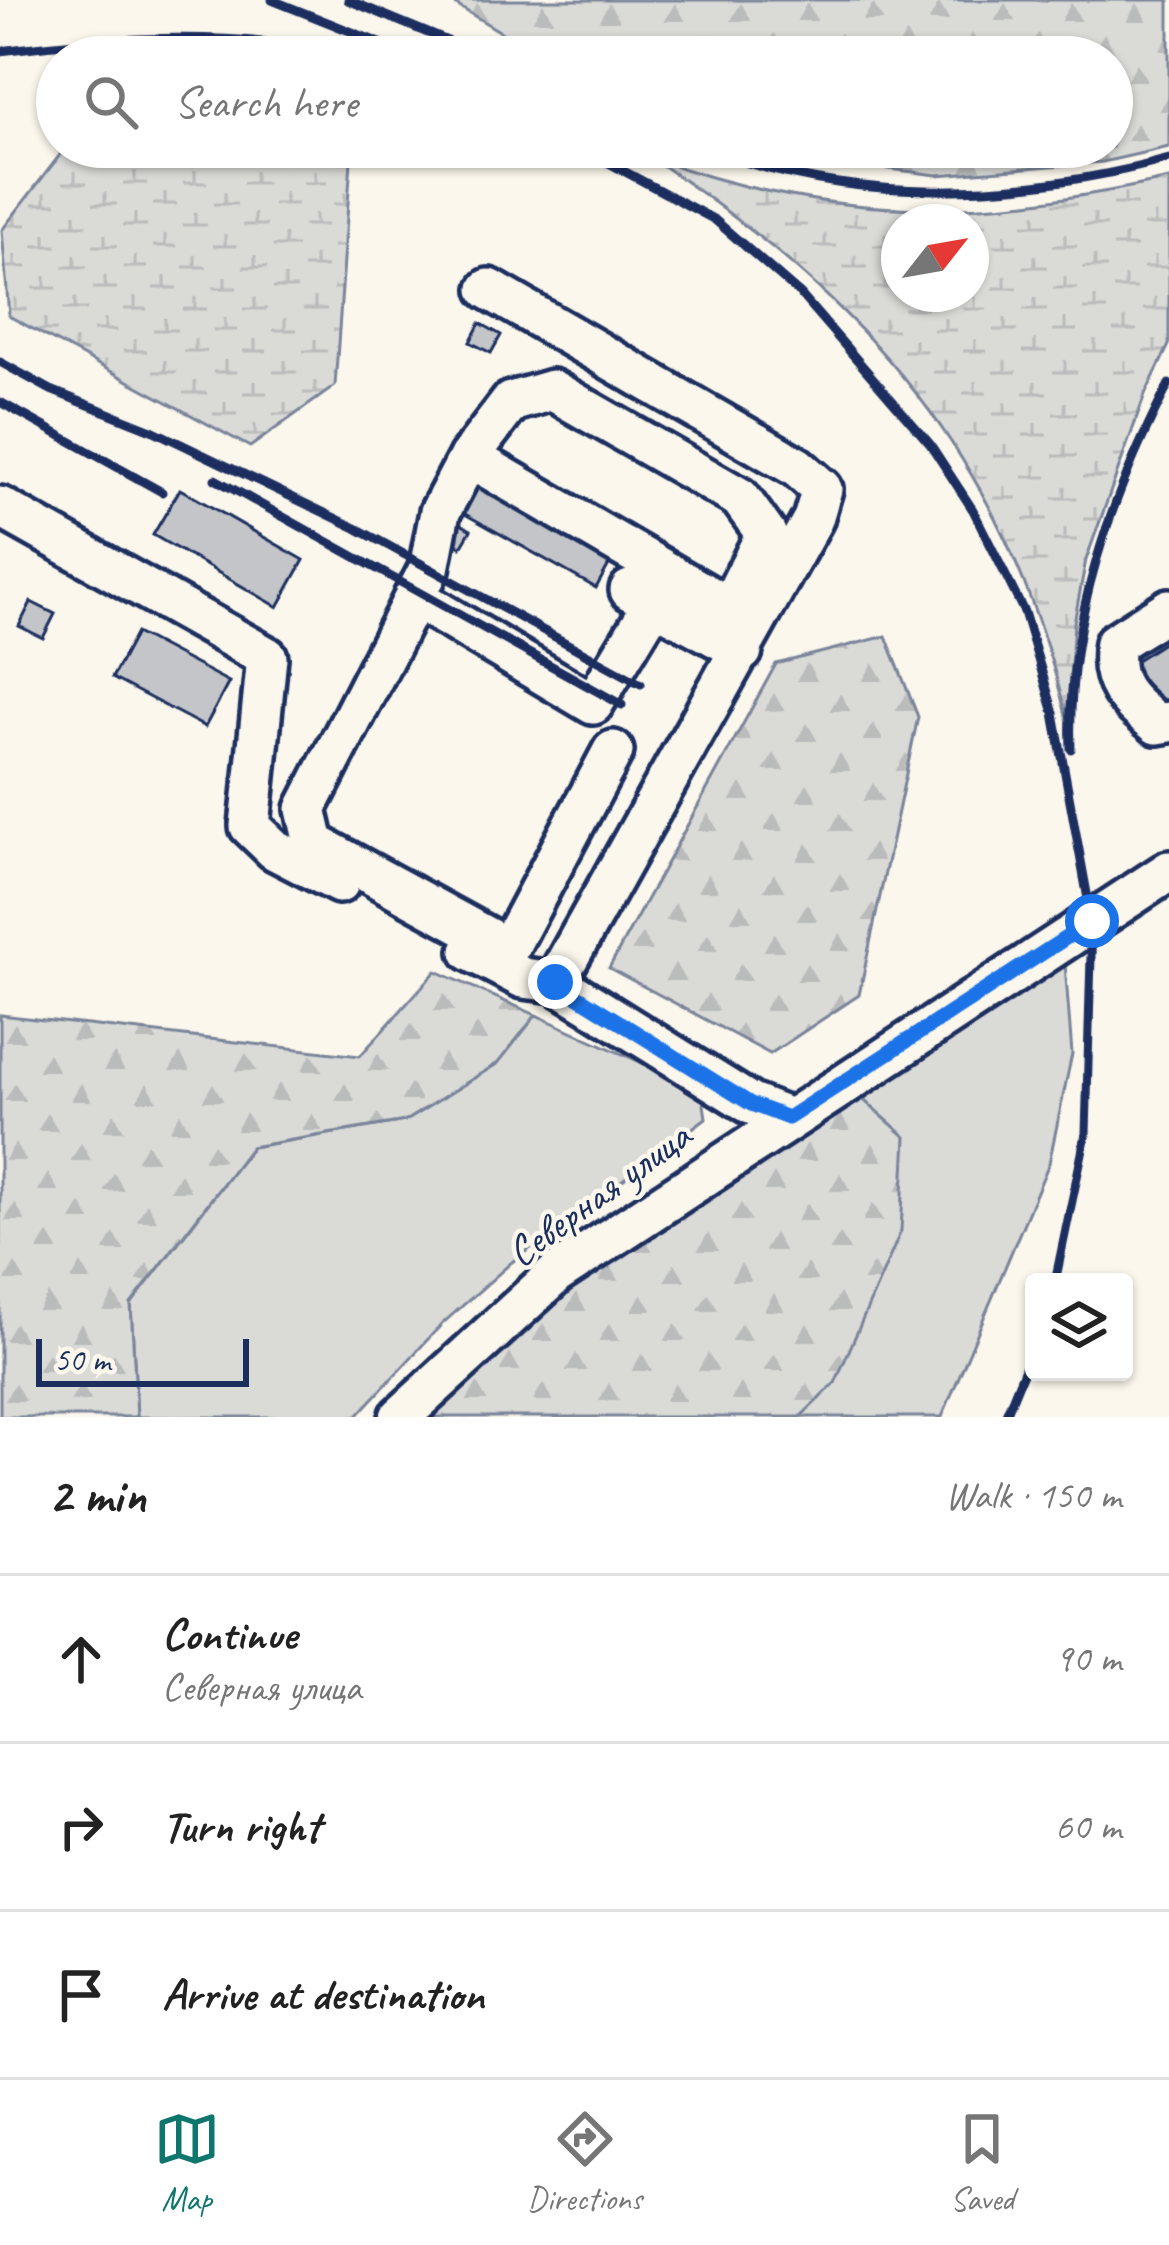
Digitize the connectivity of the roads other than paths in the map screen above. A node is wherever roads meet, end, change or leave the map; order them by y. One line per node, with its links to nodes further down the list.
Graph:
1 (489, 290): 6 (street)
2 (470, 457): 4 (street); 6 (street); 6 (street)
3 (0, 507): 10 (street)
4 (414, 597): 6 (street); 8 (street)
5 (1169, 609): 7 (street)
6 (729, 632): 10 (street)
7 (1169, 722)
8 (613, 751)
9 (1169, 871): 11 (street, Северная улица)
10 (555, 982): 11 (street)
11 (788, 1118): 12 (street, Северная улица)
12 (400, 1417)

